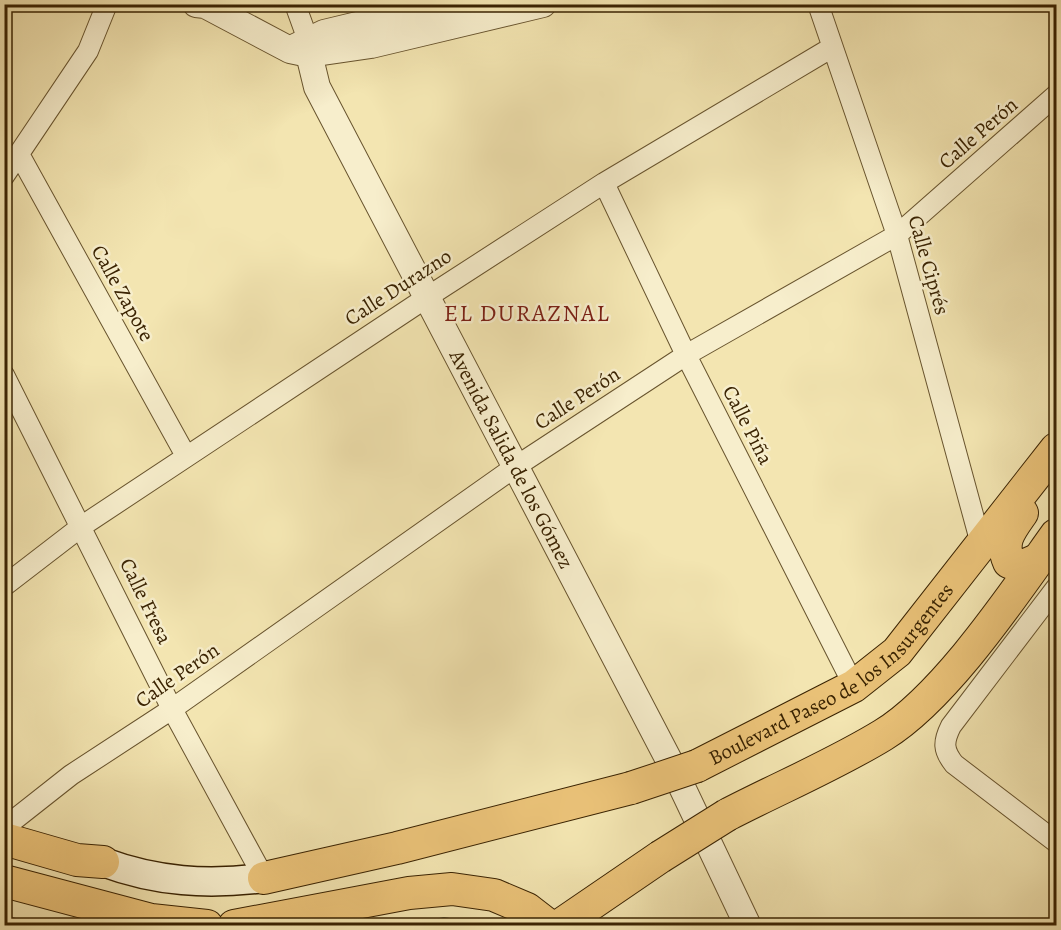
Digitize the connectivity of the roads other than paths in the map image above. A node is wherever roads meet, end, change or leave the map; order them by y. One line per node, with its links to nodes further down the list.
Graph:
1 (107, 4): 11 (street)
2 (196, 4): 7 (street)
3 (295, 4): 8 (street)
4 (445, 4): 8 (street)
5 (543, 4): 8 (street)
6 (818, 4): 9 (street, Calle Ciprés)
7 (204, 5): 8 (street)
8 (302, 48): 15 (street, Avenida Salida de los Gómez)
9 (831, 48): 13 (street, Calle Durazno); 14 (street, Calle Ciprés)
10 (1056, 95): 14 (street, Calle Perón)
11 (19, 154): 12 (street); 19 (street, Calle Zapote)
12 (4, 176)
13 (604, 183): 15 (street, Calle Durazno); 16 (street, Calle Piña)
14 (897, 235): 16 (street, Calle Perón); 23 (street, Calle Ciprés)
15 (429, 296): 19 (street, Calle Durazno); 21 (street, Avenida Salida de los Gómez)
16 (686, 355): 21 (street, Calle Perón); 27 (street, Calle Piña)
17 (4, 375): 22 (street, Calle Fresa)
18 (1056, 449): 23 (main road, Boulevard Paseo de los Insurgentes)
19 (186, 456): 22 (street, Calle Durazno)
20 (1056, 465): 24 (main road)
21 (515, 467): 28 (street, Calle Perón); 29 (street, Avenida Salida de los Gómez)
22 (82, 526): 25 (street, Calle Durazno); 28 (street, Calle Fresa)
23 (981, 544): 27 (main road, Boulevard Paseo de los Insurgentes)
24 (1048, 547): 36 (main road, bridge)
25 (4, 586)
26 (1056, 588): 32 (street)
27 (854, 686): 29 (main road, Boulevard Paseo de los Insurgentes)
28 (172, 709): 30 (street, Calle Perón); 34 (street, Calle Fresa)
29 (684, 766): 34 (main road, Boulevard Paseo de los Insurgentes, bridge); 39 (street, Avenida Salida de los Gómez)
30 (5, 827): 33 (street)
31 (4, 839): 33 (main road)
32 (1056, 842)
33 (103, 862): 34 (main road)
34 (264, 878)
35 (4, 881): 37 (main road)
36 (558, 924): 38 (main road)
37 (207, 926)
38 (234, 926)
39 (748, 926)

